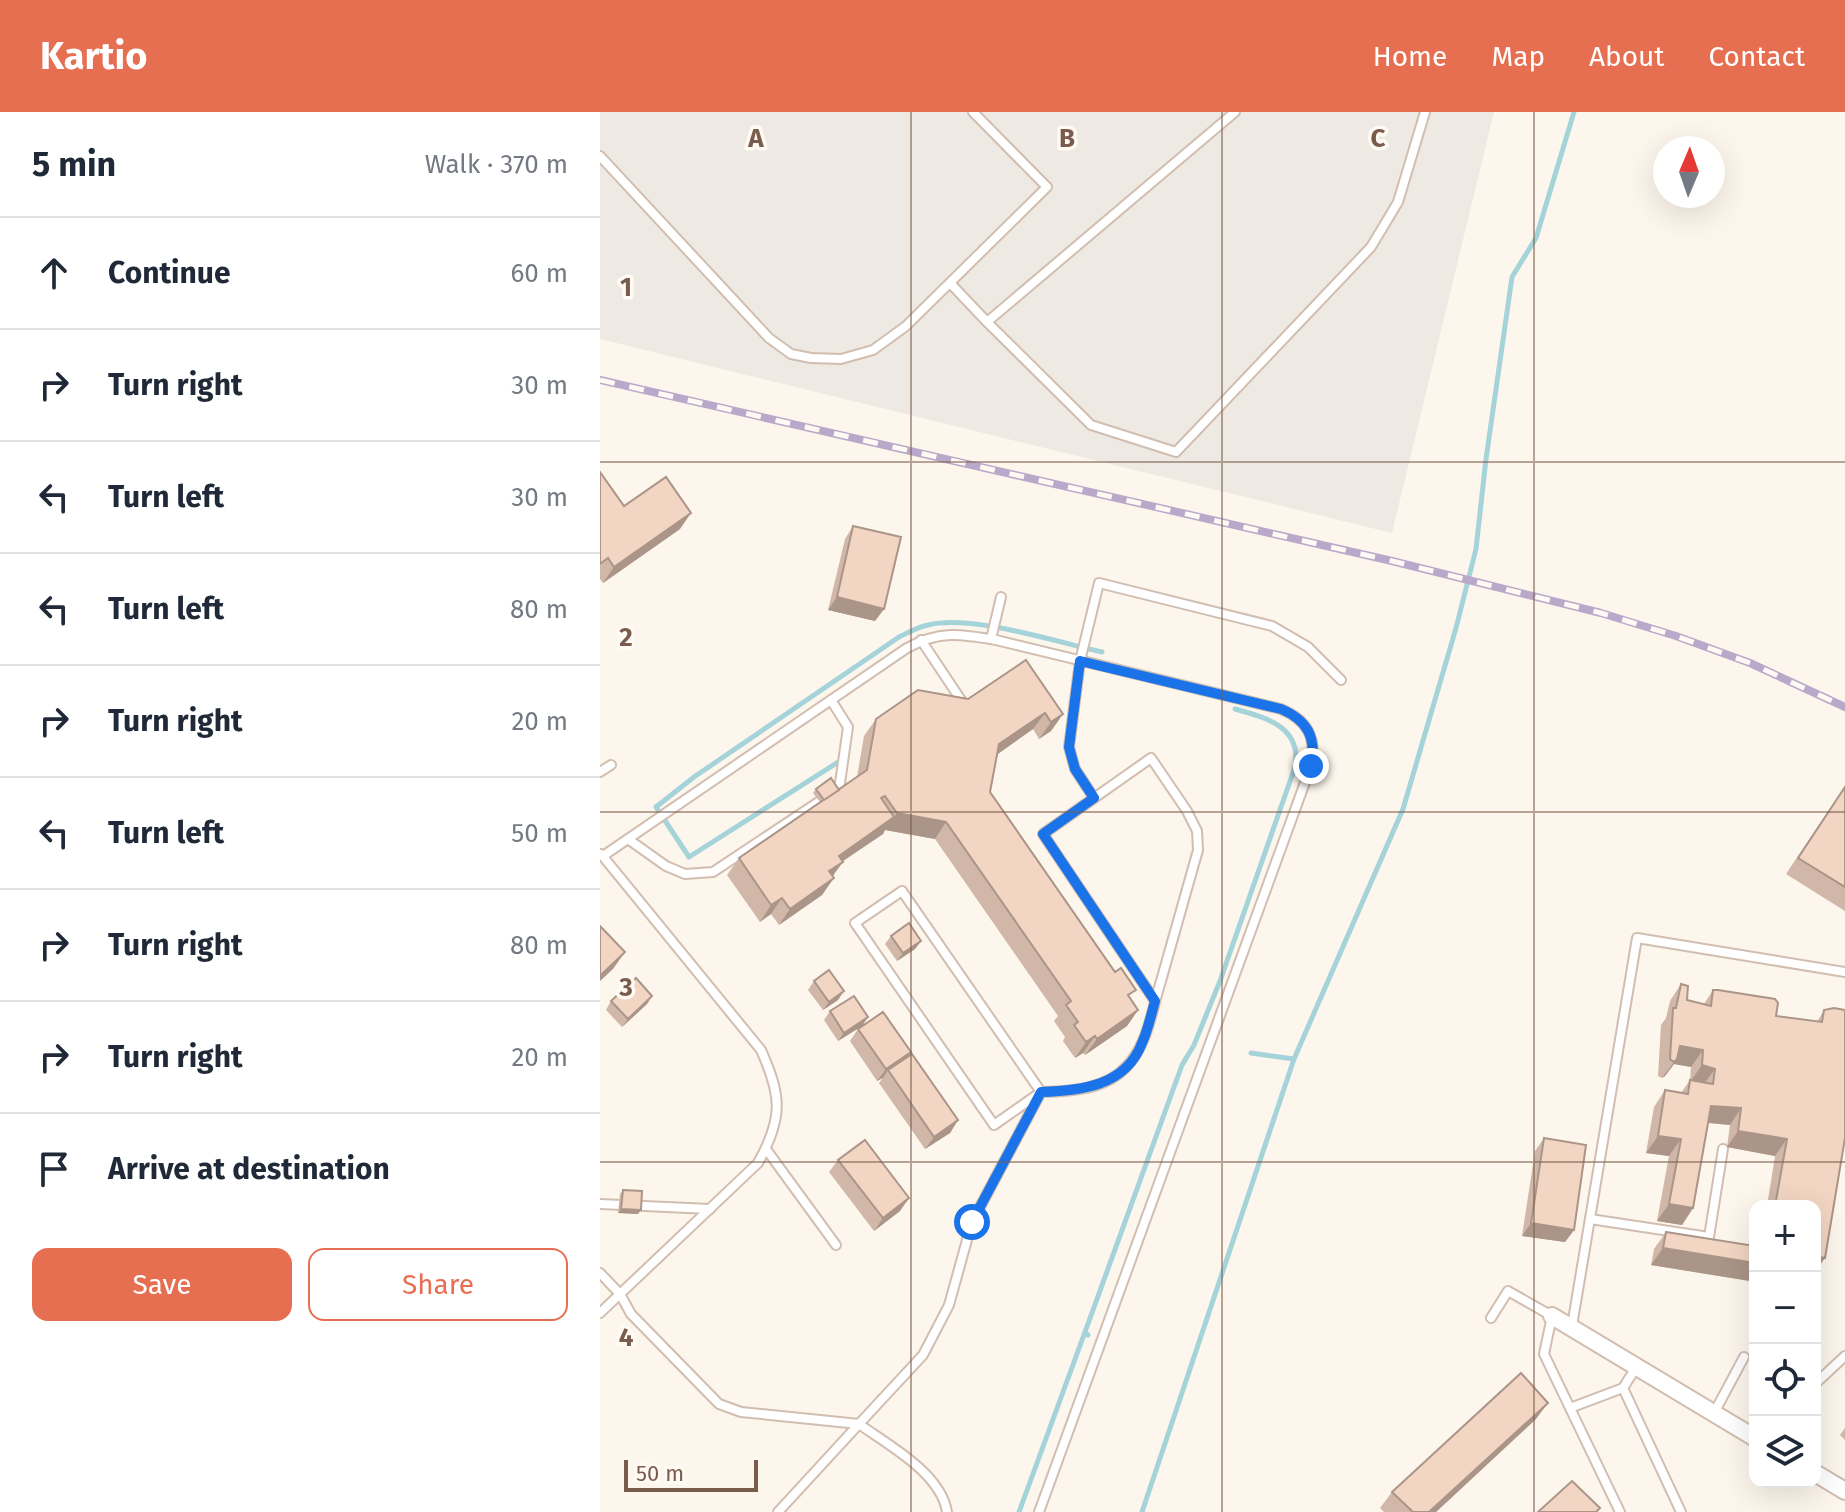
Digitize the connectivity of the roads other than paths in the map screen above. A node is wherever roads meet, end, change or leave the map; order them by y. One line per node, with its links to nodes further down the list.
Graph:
1 (973, 112): 5 (lane)
2 (1235, 112): 6 (lane)
3 (1425, 112): 6 (lane)
4 (600, 156): 5 (lane)
5 (950, 283): 6 (lane)
6 (987, 322)
7 (1001, 597): 8 (lane)
8 (991, 639): 9 (lane); 10 (lane)
9 (921, 640): 12 (lane); 13 (lane)
10 (1080, 661): 11 (lane); 16 (lane); 47 (lane)
11 (1341, 680)
12 (831, 700): 17 (lane); 17 (lane)
13 (965, 706)
14 (611, 765): 15 (lane)
15 (600, 772)
16 (1094, 798): 20 (lane); 20 (lane)
17 (628, 839): 18 (lane)
18 (602, 854): 22 (lane)
19 (1845, 972): 26 (lane)
20 (1155, 1001): 21 (lane)
21 (1041, 1092): 21 (lane); 41 (lane)
22 (766, 1149): 25 (lane); 27 (lane)
23 (1723, 1149): 26 (lane)
24 (600, 1204): 25 (lane)
25 (710, 1209): 29 (lane)
26 (1590, 1219): 33 (lane)
27 (836, 1245)
28 (600, 1273): 29 (lane)
29 (620, 1294): 30 (lane); 41 (lane)
30 (600, 1313)
31 (1552, 1316): 32 (lane); 33 (street); 39 (lane)
32 (1491, 1318)
33 (1572, 1326): 36 (street)
34 (1845, 1356): 37 (lane)
35 (1744, 1357): 40 (lane)
36 (1637, 1366): 38 (lane); 40 (street)
37 (1821, 1378)
38 (1623, 1388): 39 (lane); 49 (lane)
39 (1570, 1408): 48 (lane)
40 (1714, 1413): 42 (street)
41 (859, 1424): 45 (lane); 46 (lane)
42 (1749, 1434)
43 (1821, 1477): 44 (street)
44 (1845, 1491)
45 (778, 1512)
46 (947, 1512)
47 (1039, 1512)
48 (1620, 1512)
49 (1681, 1512)

